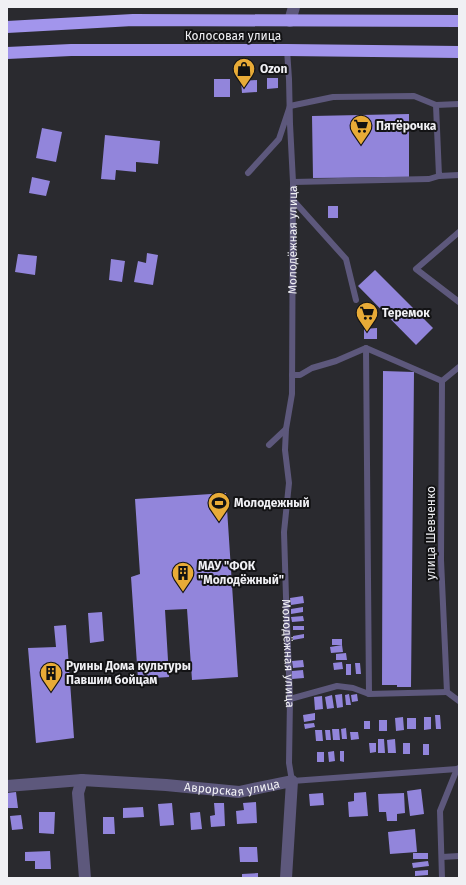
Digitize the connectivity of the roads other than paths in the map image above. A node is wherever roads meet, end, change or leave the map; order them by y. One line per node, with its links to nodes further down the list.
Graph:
1 (294, 7): 2 (street)
2 (290, 21): 3 (highway, Колосовая улица); 4 (highway, Колосовая улица)
3 (459, 21)
4 (7, 27)
5 (287, 50): 6 (highway, Колосовая улица); 7 (highway, Колосовая улица); 10 (lane, Молодёжная улица)
6 (459, 52)
7 (7, 53)
8 (459, 104): 9 (lane)
9 (436, 105): 10 (lane); 13 (lane)
10 (290, 106): 11 (lane); 14 (lane, Молодёжная улица)
11 (248, 173)
12 (459, 175): 13 (lane)
13 (439, 176): 14 (lane)
14 (293, 182): 15 (lane, Молодёжная улица)
15 (293, 200): 17 (lane); 21 (lane, Молодёжная улица)
16 (459, 232): 18 (lane)
17 (356, 300)
18 (459, 302)
19 (366, 348): 21 (lane); 22 (lane); 26 (lane)
20 (459, 367): 22 (lane)
21 (292, 375): 23 (lane, Молодёжная улица)
22 (442, 381): 25 (lane, улица Шевченко)
23 (286, 429): 24 (lane); 27 (lane, Молодёжная улица)
24 (269, 445)
25 (447, 692): 26 (lane); 28 (lane)
26 (369, 694): 27 (lane)
27 (290, 699): 31 (lane, Молодёжная улица)
28 (459, 701)
29 (458, 769): 31 (lane, Аврорская улица); 34 (lane)
30 (82, 780): 31 (street, Аврорская улица); 32 (street, Аврорская улица); 35 (street)
31 (292, 781): 36 (street, Молодёжная улица)
32 (7, 786)
33 (459, 856): 34 (lane)
34 (442, 857): 37 (lane)
35 (85, 878)
36 (286, 878)
37 (442, 878)

